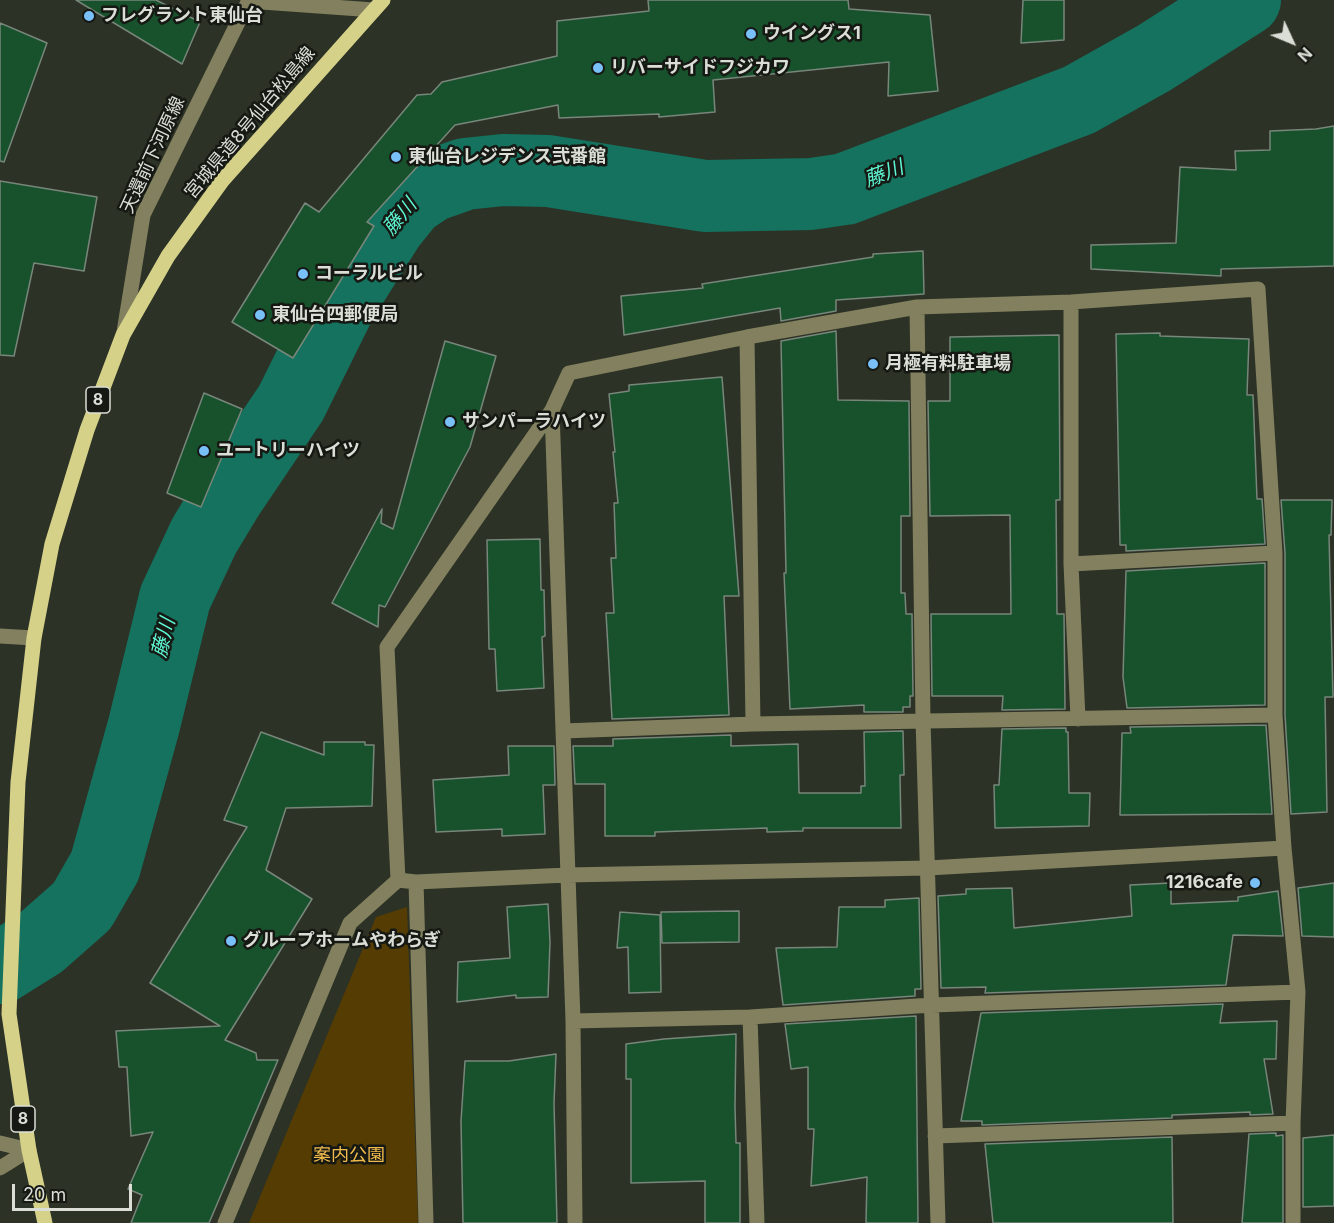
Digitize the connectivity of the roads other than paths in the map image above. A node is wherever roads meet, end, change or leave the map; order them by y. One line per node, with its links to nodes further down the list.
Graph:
1 (249, 0): 2 (street); 5 (street, 天還前下河原線)
2 (378, 5): 5 (main road, 宮城県道8号仙台松島線 / 8)
3 (1071, 302): 4 (street); 8 (street); 9 (street)
4 (917, 307): 6 (street); 14 (street)
5 (123, 335): 11 (main road, 宮城県道8号仙台松島線 / 8)
6 (747, 337): 7 (street); 15 (street)
7 (552, 410): 16 (street); 20 (street)
8 (1275, 553): 9 (street); 12 (street)
9 (1071, 564): 13 (street)
10 (0, 636): 11 (street)
11 (34, 638): 29 (main road, 宮城県道8号仙台松島線 / 8)
12 (1275, 715): 13 (street); 17 (street)
13 (1078, 719): 14 (street)
14 (923, 720): 15 (street); 18 (street)
15 (753, 724): 16 (street)
16 (563, 731): 19 (street)
17 (1284, 848): 18 (street); 22 (street)
18 (927, 868): 19 (street); 23 (street)
19 (567, 875): 21 (street); 25 (street)
20 (398, 880): 21 (street); 32 (street)
21 (416, 882): 33 (street)
22 (1298, 992): 23 (street); 26 (street)
23 (932, 1005): 24 (street); 27 (street)
24 (750, 1017): 25 (street); 35 (street)
25 (573, 1021): 34 (street)
26 (1293, 1123): 27 (street); 37 (street)
27 (935, 1136): 36 (street)
28 (0, 1143): 29 (street)
29 (29, 1150): 30 (street); 31 (main road, 宮城県道8号仙台松島線 / 8)
30 (0, 1168)
31 (45, 1223)
32 (225, 1223)
33 (426, 1223)
34 (575, 1223)
35 (757, 1223)
36 (938, 1223)
37 (1293, 1223)

